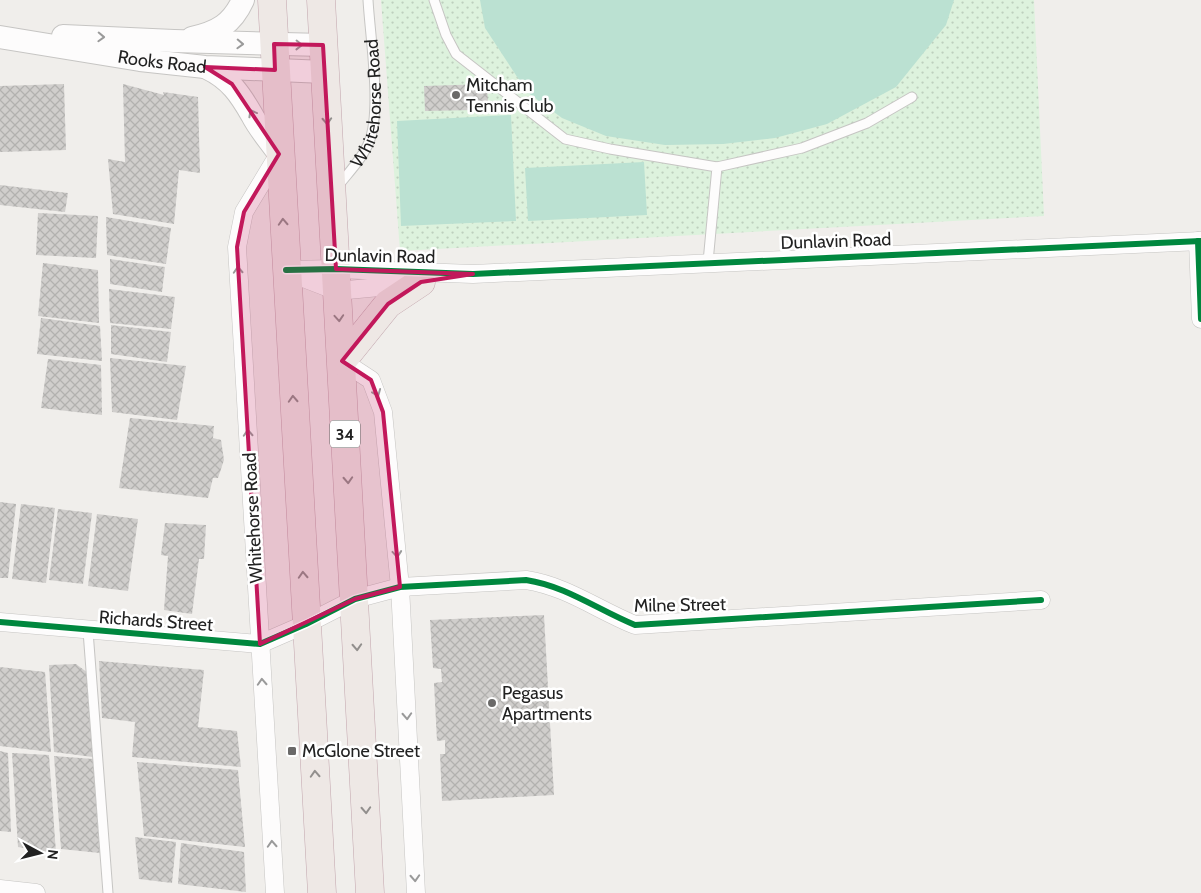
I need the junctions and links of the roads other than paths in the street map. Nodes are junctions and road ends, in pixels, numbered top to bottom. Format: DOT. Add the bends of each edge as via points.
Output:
graph roads {
  1 [pos="243,0"];
  2 [pos="272,0"];
  3 [pos="321,0"];
  4 [pos="368,0"];
  5 [pos="434,0"];
  6 [pos="0,35"];
  7 [pos="174,42"];
  8 [pos="323,45"];
  9 [pos="275,57"];
  10 [pos="205,67"];
  11 [pos="325,72"];
  12 [pos="912,97"];
  13 [pos="279,154"];
  14 [pos="717,167"];
  15 [pos="332,196"];
  16 [pos="1199,241"];
  17 [pos="708,262"];
  18 [pos="286,270"];
  19 [pos="473,274"];
  20 [pos="336,280"];
  21 [pos="421,282"];
  22 [pos="1201,319"];
  23 [pos="342,362"];
  24 [pos="400,588"];
  25 [pos="355,599"];
  26 [pos="1041,600"];
  27 [pos="0,622"];
  28 [pos="306,624"];
  29 [pos="88,631"];
  30 [pos="260,644"];
  31 [pos="0,889"];
  32 [pos="36,893"];
  33 [pos="108,893"];
  34 [pos="275,893"];
  35 [pos="322,893"];
  36 [pos="370,893"];
  37 [pos="416,893"];
  1 -- 7 [label="street" via="236,15 222,26 201,36"];
  2 -- 9 [label="highway"];
  3 -- 8 [label="highway, Whitehorse Road / 34"];
  4 -- 15 [label="lane, Whitehorse Road" via="375,106 373,130 369,144"];
  5 -- 14 [label="lane" via="456,54 565,139"];
  6 -- 7 [label="street, Rooks Road, one-way"];
  6 -- 10 [label="street, Rooks Road" via="140,60"];
  7 -- 9 [label="street, Rooks Road, one-way"];
  9 -- 8 [label="street, Rooks Road, one-way"];
  8 -- 11 [label="highway, Whitehorse Road / 34"];
  9 -- 10 [label="street, Rooks Road"];
  9 -- 11 [label="street, Rooks Road"];
  9 -- 13 [label="highway"];
  13 -- 10 [label="street, one-way" via="232,84"];
  11 -- 15 [label="highway, Whitehorse Road / 34, one-way"];
  12 -- 14 [label="lane" via="867,124 802,148"];
  18 -- 13 [label="highway, one-way"];
  30 -- 13 [label="street, Whitehorse Road, one-way" via="237,247 244,212"];
  14 -- 17 [label="lane"];
  15 -- 20 [label="highway, Whitehorse Road / 34"];
  16 -- 17 [label="street, Dunlavin Road"];
  16 -- 22 [label="street"];
  17 -- 19 [label="street, Dunlavin Road"];
  18 -- 20 [label="street, Dunlavin Road"];
  28 -- 18 [label="highway, one-way"];
  19 -- 20 [label="street, Dunlavin Road"];
  19 -- 21 [label="street, Dunlavin Road"];
  20 -- 21 [label="street, Dunlavin Road"];
  20 -- 23 [label="highway, Whitehorse Road / 34, one-way"];
  21 -- 23 [label="highway" via="388,304"];
  23 -- 24 [label="street, one-way" via="371,380 383,412"];
  23 -- 25 [label="highway, Whitehorse Road / 34, one-way"];
  24 -- 25 [label="street, Milne Street"];
  24 -- 26 [label="street, Milne Street" via="526,580 545,583 578,596 605,613 635,625"];
  24 -- 37 [label="street, one-way"];
  25 -- 28 [label="street, Milne Street"];
  25 -- 36 [label="highway, Whitehorse Road / 34, one-way"];
  27 -- 29 [label="street, Richards Street"];
  28 -- 30 [label="street, Richards Street"];
  35 -- 28 [label="highway, one-way"];
  29 -- 30 [label="street, Richards Street"];
  29 -- 33 [label="lane"];
  34 -- 30 [label="street, Whitehorse Road, one-way"];
  31 -- 32 [label="street"];
}
